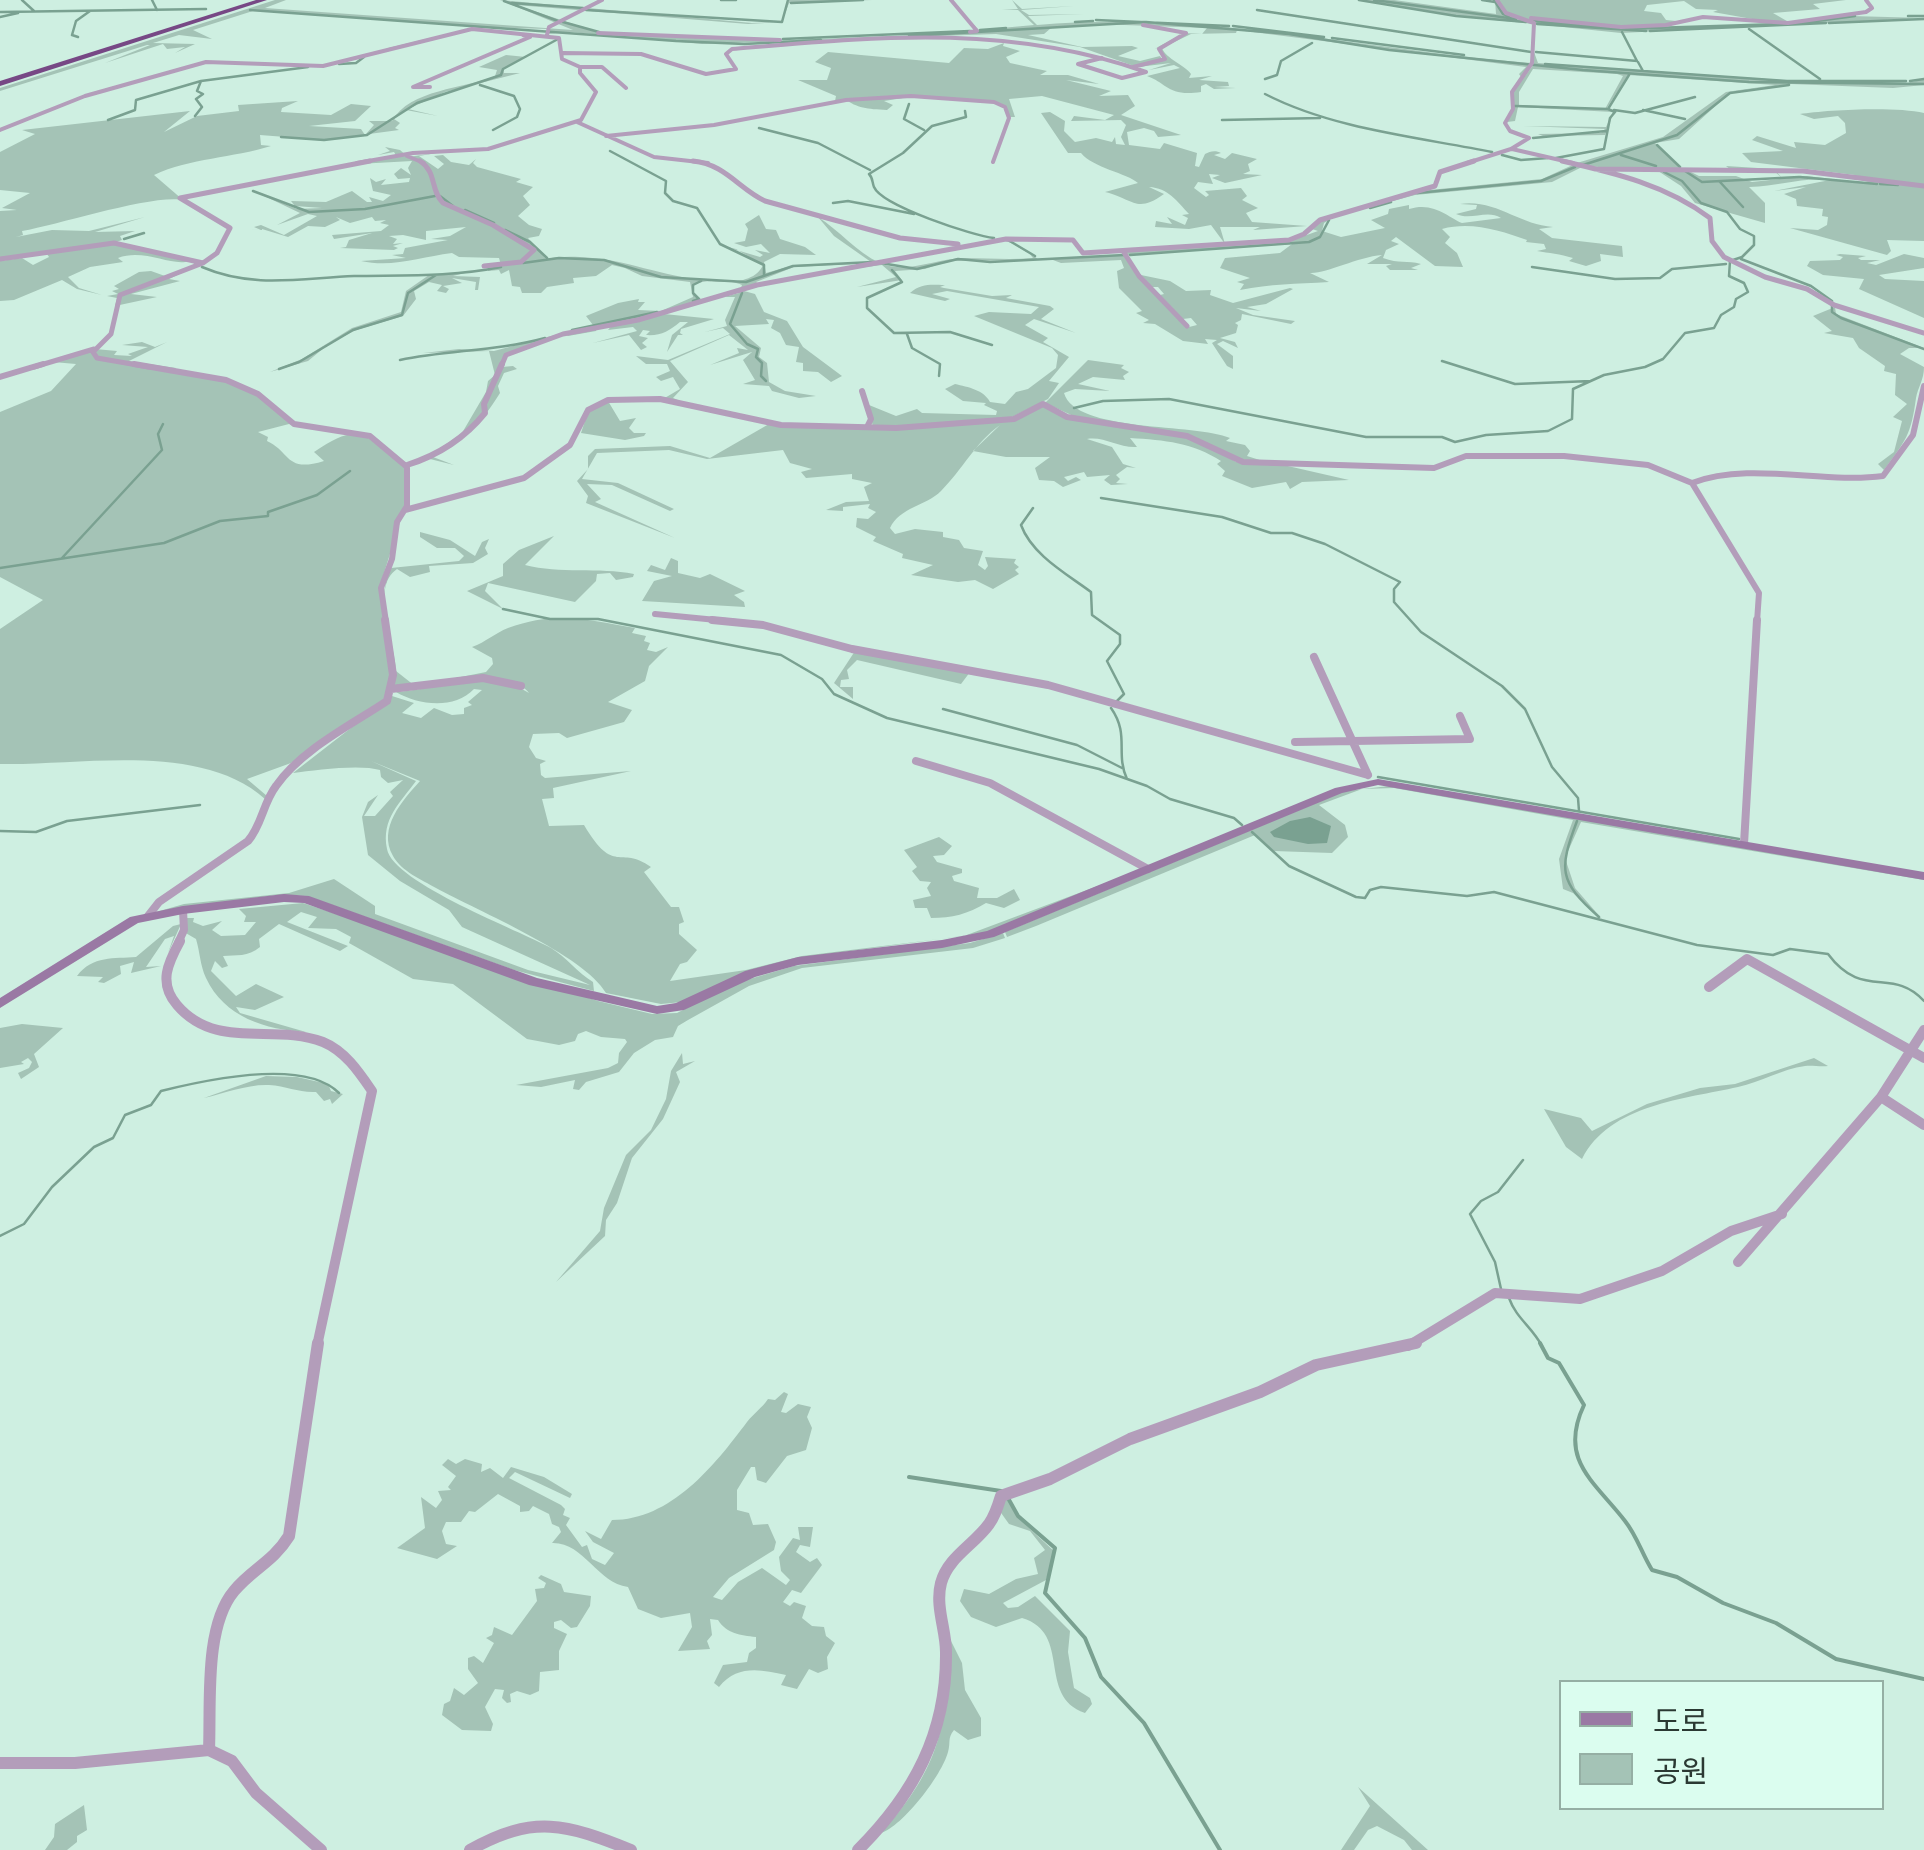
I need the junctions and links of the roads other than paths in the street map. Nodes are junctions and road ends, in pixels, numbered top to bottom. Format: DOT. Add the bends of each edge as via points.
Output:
graph roads {
  1 [pos="249,0"];
  2 [pos="263,0"];
  3 [pos="602,0"];
  4 [pos="952,0"];
  5 [pos="1497,0"];
  6 [pos="1866,0"];
  7 [pos="1514,16"];
  8 [pos="1143,25"];
  9 [pos="511,32"];
  10 [pos="598,33"];
  11 [pos="548,35"];
  12 [pos="563,53"];
  13 [pos="1102,58"];
  14 [pos="580,67"];
  15 [pos="1133,68"];
  16 [pos="0,81"];
  17 [pos="430,87"];
  18 [pos="626,88"];
  19 [pos="577,122"];
  20 [pos="0,130"];
  21 [pos="606,136"];
  22 [pos="1511,149"];
  23 [pos="405,156"];
  24 [pos="993,162"];
  25 [pos="1593,170"];
  26 [pos="1924,186"];
  27 [pos="973,244"];
  28 [pos="1124,251"];
  29 [pos="0,259"];
  30 [pos="203,263"];
  31 [pos="484,266"];
  32 [pos="1187,326"];
  33 [pos="1924,333"];
  34 [pos="94,349"];
  35 [pos="72,358"];
  36 [pos="97,358"];
  37 [pos="0,377"];
  38 [pos="1924,386"];
  39 [pos="862,391"];
  40 [pos="868,427"];
  41 [pos="406,464"];
  42 [pos="1692,483"];
  43 [pos="405,510"];
  44 [pos="655,614"];
  45 [pos="1314,657"];
  46 [pos="521,686"];
  47 [pos="391,689"];
  48 [pos="1460,716"];
  49 [pos="1352,741"];
  50 [pos="1295,742"];
  51 [pos="916,761"];
  52 [pos="1369,779"];
  53 [pos="1744,844"];
  54 [pos="1148,870"];
  55 [pos="1924,876"];
  56 [pos="184,910"];
  57 [pos="148,916"];
  58 [pos="1709,986"];
  59 [pos="0,1004"];
  60 [pos="1924,1030"];
  61 [pos="1911,1049"];
  62 [pos="1924,1058"];
  63 [pos="1880,1097"];
  64 [pos="1924,1125"];
  65 [pos="1782,1214"];
  66 [pos="1738,1262"];
  67 [pos="209,1750"];
  68 [pos="0,1763"];
  69 [pos="322,1850"];
  70 [pos="470,1850"];
  71 [pos="632,1850"];
  72 [pos="858,1850"];
  1 -- 16 [label="highway"];
  2 -- 16 [label="highway"];
  3 -- 11 [label="street" via="549,27"];
  4 -- 10 [label="street" via="977,31 742,41"];
  5 -- 7 [label="street"];
  6 -- 7 [label="street" via="1872,10 1788,23 1694,17 1621,28"];
  7 -- 22 [label="street" via="1534,23 1531,65 1512,92 1506,123 1529,138"];
  8 -- 15 [label="street" via="1186,33 1158,50 1165,59"];
  9 -- 11 [label="street"];
  9 -- 17 [label="street" via="530,36 413,87"];
  9 -- 20 [label="street" via="466,30 323,66 206,62 107,89"];
  11 -- 12 [label="street" via="561,40"];
  12 -- 13 [label="street" via="641,54 727,74 736,68 726,54 732,49 988,36 1061,44"];
  12 -- 14 [label="street" via="562,59"];
  13 -- 15 [label="street"];
  13 -- 15 [label="street" via="1078,64 1122,78 1146,72"];
  14 -- 18 [label="street" via="602,67"];
  14 -- 19 [label="street" via="596,92"];
  19 -- 21 [label="street"];
  19 -- 23 [label="street" via="488,149"];
  21 -- 24 [label="street" via="916,96 1005,107 1010,118"];
  21 -- 27 [label="street" via="660,158 704,162 735,176 764,201 908,239"];
  22 -- 25 [label="street"];
  22 -- 28 [label="street" via="1440,172 1430,188 1320,220 1289,240"];
  23 -- 30 [label="street" via="182,196 230,228"];
  23 -- 31 [label="street" via="428,165 443,203 534,250 520,262"];
  25 -- 26 [label="street" via="1803,171"];
  25 -- 33 [label="street" via="1692,203 1713,223 1715,250 1765,277"];
  27 -- 28 [label="street" via="1073,240 1083,254"];
  27 -- 41 [label="street" via="762,284 519,349 502,358 474,427"];
  28 -- 32 [label="street"];
  29 -- 30 [label="street" via="114,243"];
  30 -- 34 [label="street" via="126,290 114,306 111,334"];
  34 -- 35 [label="street"];
  34 -- 36 [label="street"];
  35 -- 36 [label="street"];
  35 -- 37 [label="street"];
  36 -- 41 [label="street" via="226,380 258,394 294,424 365,433"];
  38 -- 42 [label="street" via="1912,436 1882,476 1835,481 1729,474"];
  39 -- 40 [label="street"];
  40 -- 42 [label="street" via="1004,420 1043,404 1067,416 1187,436 1243,462 1434,468 1466,456 1564,456 1648,465"];
  40 -- 43 [label="street" via="771,424 651,398 608,400 588,410 570,445 524,478"];
  41 -- 43 [label="street"];
  42 -- 53 [label="street" via="1759,593"];
  43 -- 47 [label="street" via="381,588"];
  44 -- 52 [label="street" via="764,624 852,649 1048,685"];
  45 -- 49 [label="street"];
  46 -- 47 [label="street" via="483,678"];
  47 -- 57 [label="street" via="384,704 274,787 248,841"];
  48 -- 49 [label="street" via="1470,738"];
  49 -- 50 [label="street"];
  49 -- 52 [label="street"];
  51 -- 54 [label="street" via="990,783"];
  52 -- 53 [label="main road"];
  52 -- 54 [label="main road"];
  53 -- 55 [label="main road"];
  54 -- 56 [label="main road" via="979,937 798,960 656,1010 534,982 305,899"];
  56 -- 57 [label="main road"];
  56 -- 67 [label="street" via="166,980 178,1008 217,1031 280,1032 322,1042 342,1054 372,1092 322,1313 289,1536 275,1558 236,1588 216,1620"];
  57 -- 59 [label="main road"];
  58 -- 61 [label="street" via="1747,959"];
  60 -- 61 [label="street"];
  61 -- 62 [label="street"];
  61 -- 63 [label="street"];
  63 -- 64 [label="street"];
  63 -- 65 [label="street"];
  65 -- 66 [label="street"];
  65 -- 72 [label="street" via="1731,1231 1662,1271 1580,1299 1495,1293 1418,1343 1316,1365 1002,1496 988,1526 941,1584 946,1680 929,1755 901,1805"];
  67 -- 68 [label="street"];
  67 -- 69 [label="street" via="232,1761 256,1793"];
  70 -- 71 [label="street" via="508,1828 556,1823"];
}
